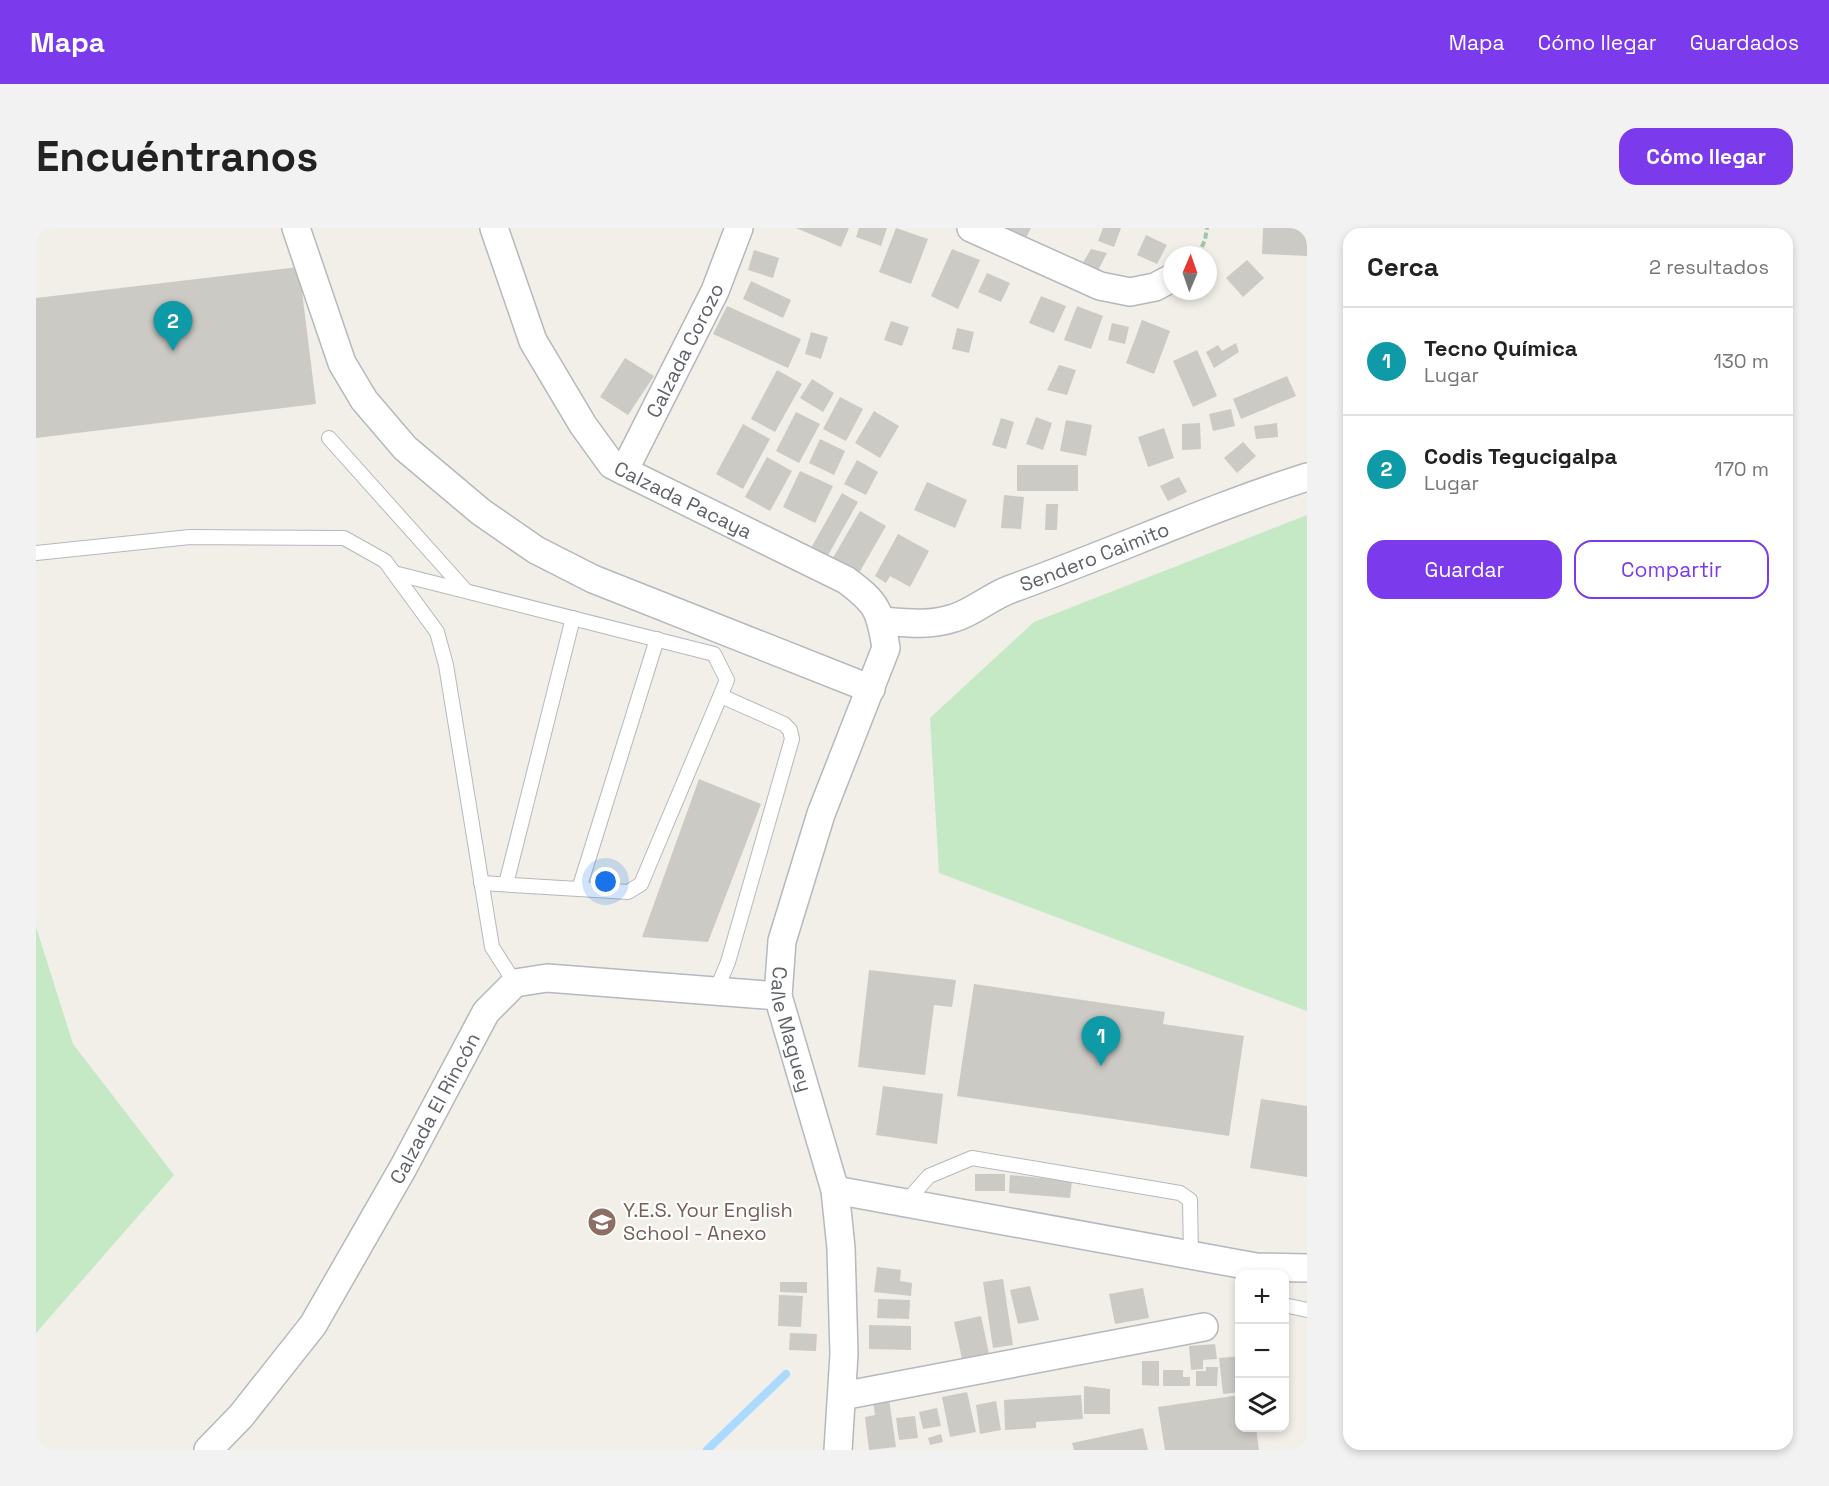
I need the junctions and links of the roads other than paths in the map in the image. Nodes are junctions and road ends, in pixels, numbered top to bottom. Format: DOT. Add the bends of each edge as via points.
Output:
graph roads {
  1 [pos="296,228"];
  2 [pos="494,228"];
  3 [pos="739,228"];
  4 [pos="971,228"];
  5 [pos="1163,283"];
  6 [pos="329,438"];
  7 [pos="624,471"];
  8 [pos="1307,477"];
  9 [pos="36,553"];
  10 [pos="394,573"];
  11 [pos="466,591"];
  12 [pos="573,618"];
  13 [pos="882,621"];
  14 [pos="657,639"];
  15 [pos="871,688"];
  16 [pos="721,696"];
  17 [pos="481,883"];
  18 [pos="506,884"];
  19 [pos="579,889"];
  20 [pos="515,983"];
  21 [pos="716,991"];
  22 [pos="778,996"];
  23 [pos="835,1190"];
  24 [pos="904,1203"];
  25 [pos="1191,1255"];
  26 [pos="1307,1268"];
  27 [pos="1254,1270"];
  28 [pos="1274,1270"];
  29 [pos="1289,1306"];
  30 [pos="1307,1310"];
  31 [pos="1204,1327"];
  32 [pos="842,1396"];
  33 [pos="208,1450"];
  34 [pos="838,1450"];
  1 -- 15 [label="street" via="342,363 364,400 405,448 481,512 536,550 593,579"];
  2 -- 7 [label="street, Calzada Pacaya" via="533,341 583,425 612,465"];
  3 -- 7 [label="street, Calzada Corozo" via="715,291"];
  4 -- 5 [label="street" via="1100,286 1130,292"];
  6 -- 11 [label="lane"];
  7 -- 13 [label="street, Calzada Pacaya" via="846,580 870,597"];
  8 -- 13 [label="street, Sendero Caimito" via="1226,504 1008,590 955,618 920,624"];
  9 -- 10 [label="lane" via="190,537 344,538 385,561"];
  10 -- 11 [label="lane"];
  10 -- 17 [label="lane" via="437,632 446,665"];
  11 -- 12 [label="lane"];
  12 -- 14 [label="lane"];
  12 -- 18 [label="lane"];
  13 -- 15 [label="street, Calle Maguey" via="886,648"];
  14 -- 16 [label="lane" via="714,654 727,680"];
  14 -- 19 [label="lane"];
  15 -- 22 [label="street, Calle Maguey" via="821,814 782,940"];
  16 -- 19 [label="lane" via="641,884 628,892"];
  16 -- 21 [label="lane" via="784,724 792,739 728,962"];
  17 -- 18 [label="lane"];
  17 -- 20 [label="lane" via="492,948"];
  18 -- 19 [label="lane"];
  20 -- 21 [label="street" via="547,978"];
  20 -- 33 [label="street, Calzada El Rincón" via="486,1012 404,1168 313,1325 241,1416"];
  21 -- 22 [label="street"];
  22 -- 23 [label="street, Calle Maguey"];
  23 -- 24 [label="street"];
  23 -- 32 [label="street, Calle Maguey" via="841,1248"];
  24 -- 25 [label="street"];
  24 -- 25 [label="lane" via="929,1176 972,1158 1180,1193 1190,1200"];
  25 -- 27 [label="street"];
  26 -- 28 [label="street"];
  29 -- 30 [label="lane"];
  31 -- 32 [label="street"];
  32 -- 34 [label="street, Calle Maguey"];
}
